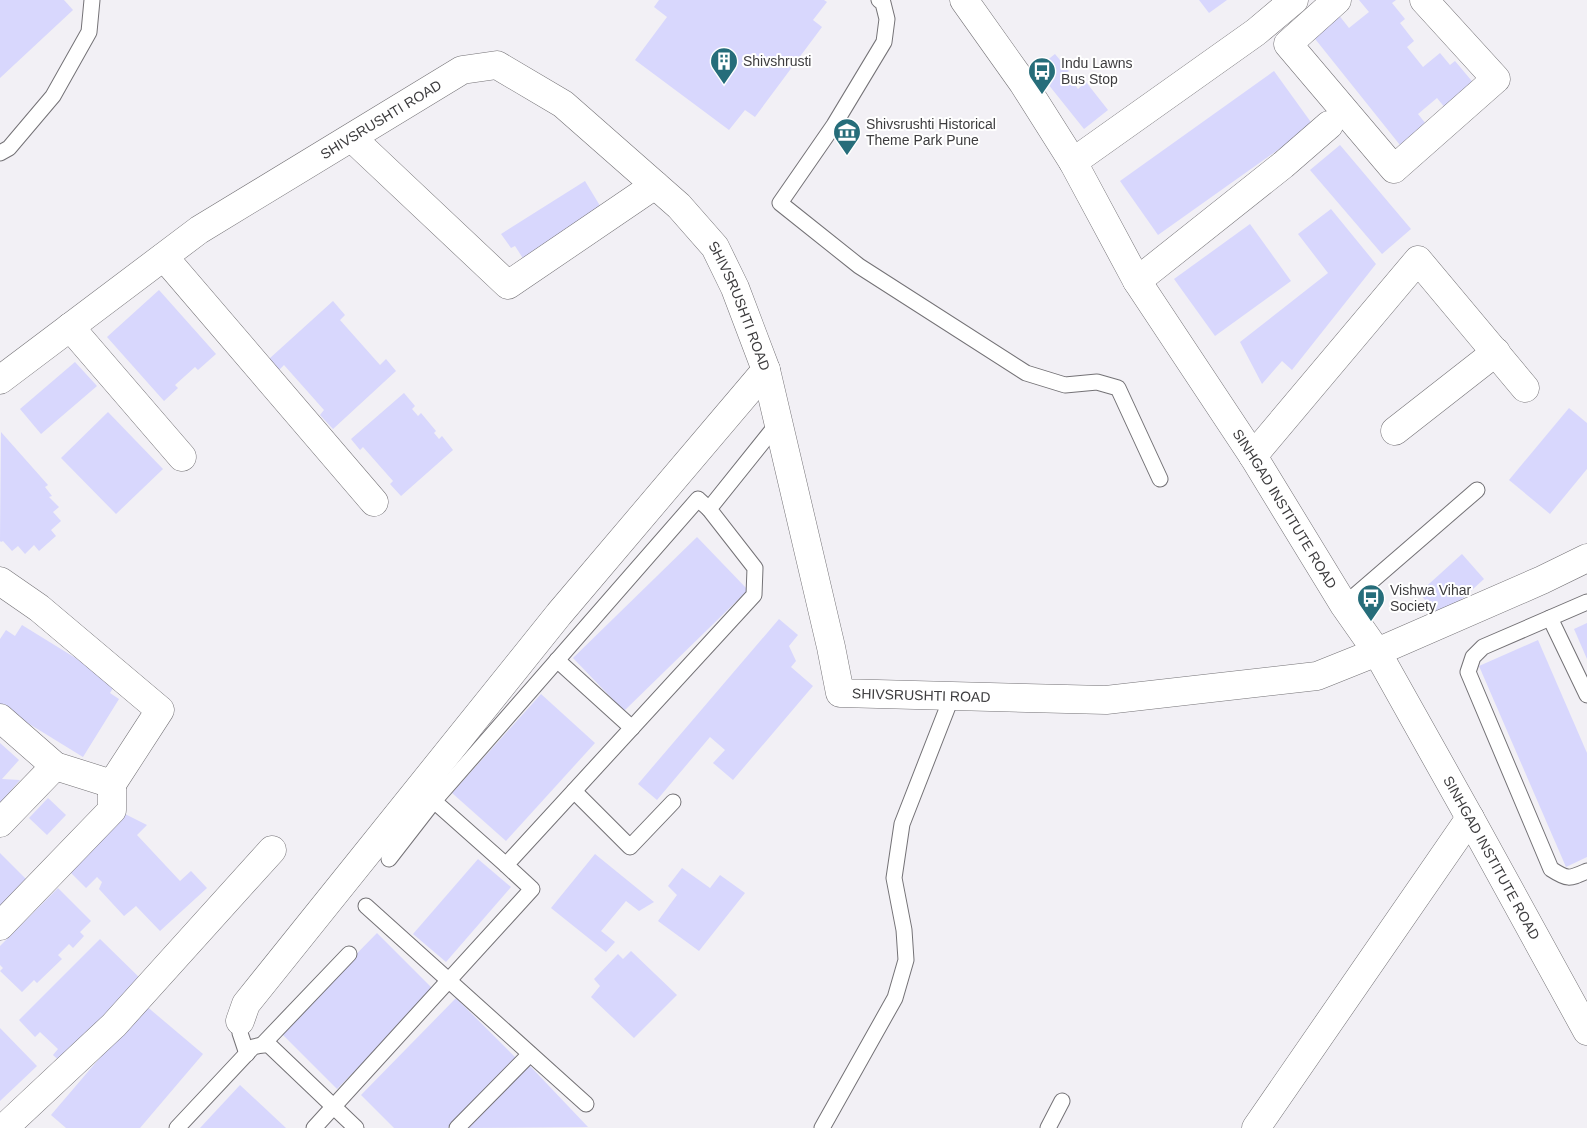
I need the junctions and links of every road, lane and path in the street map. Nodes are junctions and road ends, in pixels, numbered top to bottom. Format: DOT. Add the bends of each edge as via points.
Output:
graph roads {
  1 [pos="92,0"];
  2 [pos="879,0"];
  3 [pos="964,0"];
  4 [pos="1294,0"];
  5 [pos="1337,0"];
  6 [pos="1424,0"];
  7 [pos="1328,125"];
  8 [pos="352,138"];
  9 [pos="0,154"];
  10 [pos="1073,162"];
  11 [pos="655,185"];
  12 [pos="164,257"];
  13 [pos="1137,281"];
  14 [pos="70,328"];
  15 [pos="1496,352"];
  16 [pos="766,370"];
  17 [pos="0,380"];
  18 [pos="1526,388"];
  19 [pos="778,423"];
  20 [pos="1395,431"];
  21 [pos="1253,456"];
  22 [pos="182,457"];
  23 [pos="1160,479"];
  24 [pos="1477,490"];
  25 [pos="374,502"];
  26 [pos="708,509"];
  27 [pos="1587,558"];
  28 [pos="0,581"];
  29 [pos="1587,602"];
  30 [pos="1344,605"];
  31 [pos="1550,618"];
  32 [pos="1377,652"];
  33 [pos="557,660"];
  34 [pos="1587,695"];
  35 [pos="952,696"];
  36 [pos="0,718"];
  37 [pos="632,728"];
  38 [pos="55,766"];
  39 [pos="112,784"];
  40 [pos="574,791"];
  41 [pos="434,801"];
  42 [pos="673,802"];
  43 [pos="1470,818"];
  44 [pos="0,823"];
  45 [pos="272,850"];
  46 [pos="389,859"];
  47 [pos="506,865"];
  48 [pos="1587,871"];
  49 [pos="366,906"];
  50 [pos="0,926"];
  51 [pos="349,954"];
  52 [pos="448,980"];
  53 [pos="240,1021"];
  54 [pos="1587,1031"];
  55 [pos="262,1045"];
  56 [pos="247,1054"];
  57 [pos="530,1054"];
  58 [pos="1062,1101"];
  59 [pos="586,1104"];
  60 [pos="333,1106"];
  61 [pos="18,1124"];
  62 [pos="177,1128"];
  63 [pos="314,1128"];
  64 [pos="356,1128"];
  65 [pos="457,1128"];
  66 [pos="822,1128"];
  67 [pos="1048,1128"];
  68 [pos="1256,1128"];
  1 -- 9 [label="lane" via="89,32 53,96"];
  2 -- 23 [label="lane" via="887,18 884,42 834,125 780,203 859,266 1026,373 1065,385 1097,382 1118,388"];
  3 -- 10 [label="street, SINHGAD INSTITUTE ROAD" via="1023,83"];
  4 -- 10 [label="street" via="1256,32"];
  5 -- 6 [label="street" via="1288,44 1394,169 1496,79"];
  7 -- 13 [label="street" via="1283,165"];
  8 -- 11 [label="street, SHIVSRUSHTI ROAD" via="462,70 497,66 563,104"];
  8 -- 11 [label="street" via="508,286"];
  8 -- 12 [label="street, SHIVSRUSHTI ROAD" via="199,230"];
  10 -- 13 [label="street, SINHGAD INSTITUTE ROAD"];
  11 -- 16 [label="street, SHIVSRUSHTI ROAD" via="715,247 735,288"];
  12 -- 14 [label="street, SHIVSRUSHTI ROAD"];
  12 -- 25 [label="street"];
  13 -- 21 [label="street, SINHGAD INSTITUTE ROAD"];
  14 -- 17 [label="street, SHIVSRUSHTI ROAD"];
  14 -- 22 [label="street"];
  15 -- 18 [label="street"];
  15 -- 20 [label="street"];
  15 -- 21 [label="street" via="1418,260"];
  16 -- 19 [label="street, SHIVSRUSHTI ROAD"];
  16 -- 53 [label="street" via="559,614 246,1004"];
  19 -- 26 [label="lane"];
  19 -- 35 [label="street, SHIVSRUSHTI ROAD" via="840,692"];
  21 -- 30 [label="street, SINHGAD INSTITUTE ROAD"];
  24 -- 30 [label="lane"];
  26 -- 33 [label="lane" via="698,498"];
  26 -- 37 [label="lane" via="755,568 754,595"];
  27 -- 32 [label="street, SHIVSRUSHTI ROAD"];
  28 -- 39 [label="street" via="39,608 160,710"];
  29 -- 31 [label="lane"];
  30 -- 32 [label="street, SINHGAD INSTITUTE ROAD"];
  31 -- 34 [label="lane"];
  31 -- 48 [label="lane" via="1483,647 1473,657 1468,672 1551,869 1571,878"];
  32 -- 35 [label="street, SHIVSRUSHTI ROAD" via="1317,676 1106,700"];
  32 -- 43 [label="street, SINHGAD INSTITUTE ROAD"];
  33 -- 37 [label="lane"];
  33 -- 41 [label="lane"];
  35 -- 66 [label="lane" via="902,824 894,878 906,960 895,998"];
  36 -- 38 [label="street"];
  37 -- 40 [label="lane"];
  38 -- 39 [label="street"];
  38 -- 44 [label="street"];
  39 -- 50 [label="street" via="112,810"];
  40 -- 42 [label="lane" via="630,847"];
  40 -- 47 [label="lane"];
  41 -- 46 [label="lane"];
  41 -- 47 [label="lane"];
  43 -- 54 [label="street, SINHGAD INSTITUTE ROAD"];
  43 -- 68 [label="street"];
  45 -- 61 [label="street" via="114,1025"];
  47 -- 52 [label="lane" via="532,889"];
  49 -- 52 [label="lane"];
  51 -- 55 [label="lane"];
  52 -- 57 [label="lane"];
  52 -- 60 [label="lane"];
  53 -- 56 [label="lane"];
  55 -- 56 [label="lane" via="253,1047"];
  55 -- 60 [label="lane" via="270,1045"];
  56 -- 62 [label="lane"];
  57 -- 59 [label="lane"];
  57 -- 65 [label="lane"];
  58 -- 67 [label="lane"];
  60 -- 63 [label="lane"];
  60 -- 64 [label="lane"];
}
